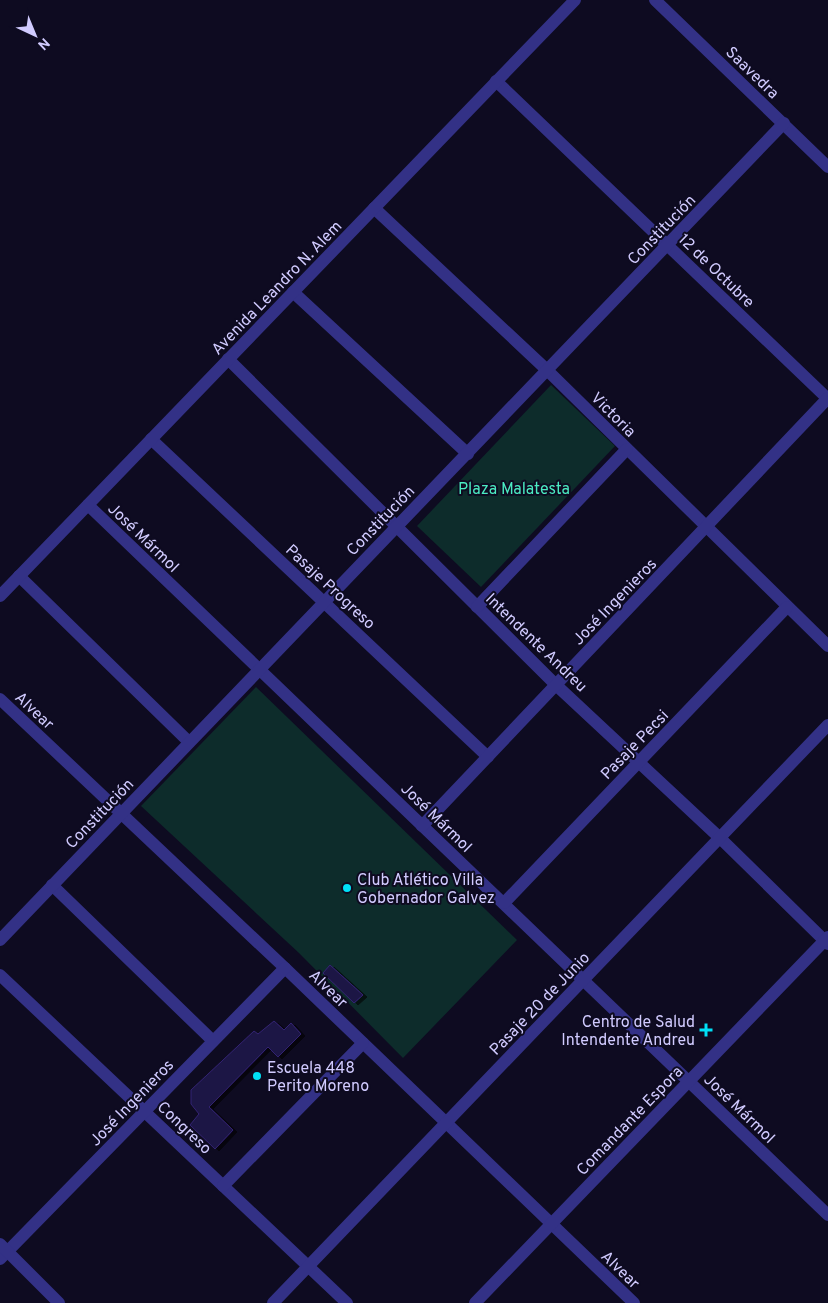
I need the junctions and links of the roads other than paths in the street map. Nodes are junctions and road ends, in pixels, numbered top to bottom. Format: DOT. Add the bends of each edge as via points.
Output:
graph roads {
  1 [pos="575,0"];
  2 [pos="656,0"];
  3 [pos="496,81"];
  4 [pos="784,123"];
  5 [pos="828,167"];
  6 [pos="374,208"];
  7 [pos="668,245"];
  8 [pos="294,292"];
  9 [pos="228,359"];
  10 [pos="548,371"];
  11 [pos="828,399"];
  12 [pos="151,439"];
  13 [pos="627,449"];
  14 [pos="468,454"];
  15 [pos="88,505"];
  16 [pos="395,527"];
  17 [pos="706,528"];
  18 [pos="19,576"];
  19 [pos="0,596"];
  20 [pos="323,602"];
  21 [pos="477,607"];
  22 [pos="787,607"];
  23 [pos="828,646"];
  24 [pos="259,669"];
  25 [pos="556,685"];
  26 [pos="0,699"];
  27 [pos="828,725"];
  28 [pos="189,742"];
  29 [pos="488,757"];
  30 [pos="639,762"];
  31 [pos="121,813"];
  32 [pos="422,826"];
  33 [pos="720,838"];
  34 [pos="52,886"];
  35 [pos="504,903"];
  36 [pos="0,940"];
  37 [pos="827,940"];
  38 [pos="285,968"];
  39 [pos="0,975"];
  40 [pos="583,980"];
  41 [pos="213,1041"];
  42 [pos="363,1043"];
  43 [pos="689,1082"];
  44 [pos="145,1111"];
  45 [pos="447,1123"];
  46 [pos="223,1186"];
  47 [pos="828,1215"];
  48 [pos="551,1224"];
  49 [pos="3,1252"];
  50 [pos="308,1267"];
  51 [pos="59,1303"];
  52 [pos="273,1303"];
  53 [pos="347,1303"];
  54 [pos="475,1303"];
  55 [pos="634,1303"];
  1 -- 3 [label="street, Avenida Leandro N. Alem"];
  2 -- 4 [label="street, Saavedra"];
  3 -- 6 [label="street, Avenida Leandro N. Alem"];
  3 -- 7 [label="street, 12 de Octubre"];
  4 -- 5 [label="street, Saavedra"];
  4 -- 7 [label="street, Constitución"];
  6 -- 8 [label="street, Avenida Leandro N. Alem"];
  6 -- 10 [label="street, Victoria"];
  7 -- 10 [label="street, Constitución"];
  7 -- 11 [label="street, 12 de Octubre"];
  8 -- 9 [label="street, Avenida Leandro N. Alem"];
  8 -- 14 [label="street"];
  9 -- 12 [label="street, Avenida Leandro N. Alem"];
  9 -- 16 [label="street, Intendente Andreu"];
  10 -- 13 [label="street, Victoria"];
  10 -- 14 [label="street, Constitución"];
  11 -- 17 [label="street, José Ingenieros"];
  12 -- 15 [label="street, Avenida Leandro N. Alem"];
  12 -- 20 [label="street, Pasaje Progreso"];
  13 -- 17 [label="street, Victoria"];
  13 -- 21 [label="street"];
  14 -- 16 [label="street, Constitución"];
  15 -- 18 [label="street, Avenida Leandro N. Alem"];
  15 -- 24 [label="street, José Mármol"];
  16 -- 20 [label="street, Constitución"];
  16 -- 21 [label="street, Intendente Andreu"];
  17 -- 22 [label="street, Victoria"];
  17 -- 25 [label="street, José Ingenieros"];
  18 -- 19 [label="street, Avenida Leandro N. Alem"];
  18 -- 28 [label="street"];
  20 -- 24 [label="street, Constitución"];
  20 -- 29 [label="street, Pasaje Progreso"];
  21 -- 25 [label="street, Intendente Andreu"];
  22 -- 23 [label="street, Victoria"];
  22 -- 30 [label="street, Pasaje Pecsi"];
  24 -- 28 [label="street, Constitución"];
  24 -- 32 [label="street, José Mármol"];
  25 -- 29 [label="street, José Ingenieros"];
  25 -- 30 [label="street, Intendente Andreu"];
  26 -- 31 [label="street, Alvear"];
  27 -- 33 [label="street, Pasaje 20 de Junio"];
  28 -- 31 [label="street, Constitución"];
  29 -- 32 [label="street, José Ingenieros"];
  30 -- 33 [label="street, Intendente Andreu"];
  30 -- 35 [label="street, Pasaje Pecsi"];
  31 -- 34 [label="street, Constitución"];
  31 -- 38 [label="street, Alvear"];
  32 -- 35 [label="street, José Mármol"];
  33 -- 37 [label="street, Intendente Andreu"];
  33 -- 40 [label="street, Pasaje 20 de Junio"];
  34 -- 36 [label="street, Constitución"];
  34 -- 41 [label="street"];
  35 -- 40 [label="street, José Mármol"];
  37 -- 43 [label="street, Comandante Espora"];
  38 -- 41 [label="street, José Ingenieros"];
  38 -- 42 [label="street, Alvear"];
  39 -- 44 [label="street, Congreso"];
  40 -- 43 [label="street, José Mármol"];
  40 -- 45 [label="street, Pasaje 20 de Junio"];
  41 -- 44 [label="street, José Ingenieros"];
  42 -- 45 [label="street, Alvear"];
  42 -- 46 [label="street"];
  43 -- 47 [label="street, José Mármol"];
  43 -- 48 [label="street, Comandante Espora"];
  44 -- 46 [label="street, Congreso"];
  44 -- 49 [label="street, José Ingenieros"];
  45 -- 48 [label="street, Alvear"];
  45 -- 50 [label="street, Pasaje 20 de Junio"];
  46 -- 50 [label="street, Congreso"];
  48 -- 54 [label="street, Comandante Espora"];
  48 -- 55 [label="street, Alvear"];
  49 -- 51 [label="street"];
  50 -- 52 [label="street, Pasaje 20 de Junio"];
  50 -- 53 [label="street, Congreso"];
}
